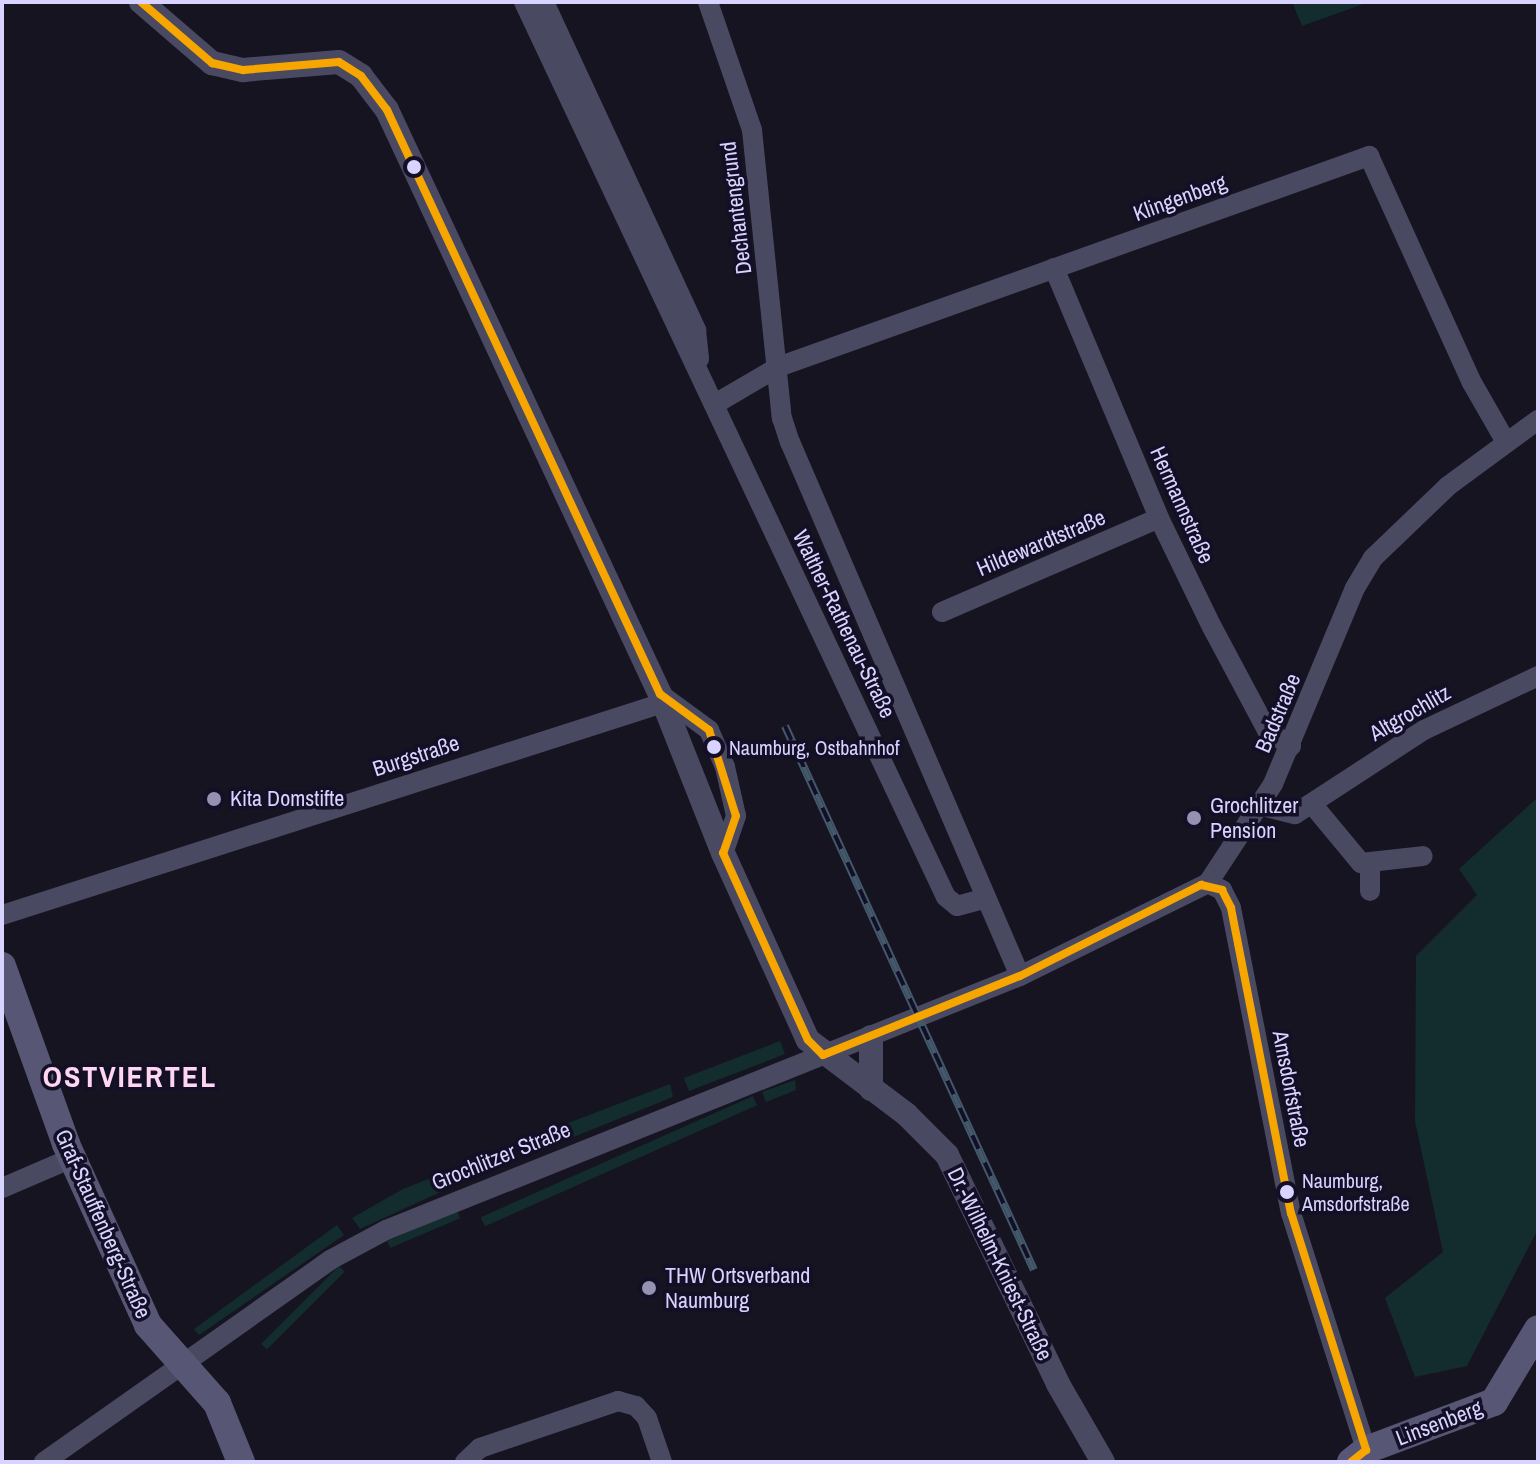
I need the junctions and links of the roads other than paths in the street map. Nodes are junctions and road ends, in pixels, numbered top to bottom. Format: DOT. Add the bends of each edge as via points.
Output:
graph roads {
  1 [pos="141,2"];
  2 [pos="524,2"];
  3 [pos="544,2"];
  4 [pos="708,2"];
  5 [pos="1054,268"];
  6 [pos="778,367"];
  7 [pos="701,375"];
  8 [pos="715,404"];
  9 [pos="1538,420"];
  10 [pos="1506,442"];
  11 [pos="1159,518"];
  12 [pos="942,612"];
  13 [pos="1538,676"];
  14 [pos="661,698"];
  15 [pos="1291,746"];
  16 [pos="1312,804"];
  17 [pos="1262,806"];
  18 [pos="1423,856"];
  19 [pos="1370,866"];
  20 [pos="1208,883"];
  21 [pos="1370,891"];
  22 [pos="986,898"];
  23 [pos="2,915"];
  24 [pos="2,966"];
  25 [pos="1020,976"];
  26 [pos="871,1037"];
  27 [pos="823,1055"];
  28 [pos="871,1089"];
  29 [pos="72,1158"];
  30 [pos="2,1188"];
  31 [pos="1538,1329"];
  32 [pos="171,1353"];
  33 [pos="1358,1456"];
  34 [pos="44,1462"];
  35 [pos="241,1462"];
  36 [pos="465,1462"];
  37 [pos="662,1462"];
  38 [pos="1103,1462"];
  1 -- 14 [label="street, Dr.-Wilhelm-Kniest-Straße" via="212,63 230,70 339,62 361,76 387,110"];
  2 -- 7 [label="street, Walther-Rathenau-Straße"];
  3 -- 7 [label="street, Walther-Rathenau-Straße" via="696,330"];
  4 -- 6 [label="street, Dechantengrund" via="752,130"];
  5 -- 6 [label="street, Klingenberg"];
  5 -- 10 [label="street, Klingenberg" via="1369,156 1471,381"];
  5 -- 11 [label="street, Hermannstraße"];
  6 -- 8 [label="street, Klingenberg"];
  6 -- 22 [label="street, Dechantengrund" via="790,442"];
  7 -- 8 [label="street, Walther-Rathenau-Straße"];
  8 -- 22 [label="street, Walther-Rathenau-Straße" via="946,897 957,906"];
  9 -- 10 [label="street, Badstraße"];
  10 -- 15 [label="street, Badstraße" via="1448,486 1373,558 1355,588"];
  11 -- 12 [label="street, Hildewardtstraße"];
  11 -- 15 [label="street, Hermannstraße" via="1259,717 1274,736"];
  13 -- 16 [label="street, Altgrochlitz" via="1424,730"];
  14 -- 23 [label="street, Burgstraße"];
  14 -- 27 [label="street, Dr.-Wilhelm-Kniest-Straße" via="723,853 808,1040"];
  15 -- 17 [label="street, Badstraße"];
  16 -- 17 [label="street, Altgrochlitz" via="1295,814"];
  16 -- 19 [label="street" via="1348,853"];
  17 -- 20 [label="street, Badstraße"];
  18 -- 19 [label="street"];
  19 -- 21 [label="street"];
  20 -- 25 [label="street, Badstraße"];
  20 -- 33 [label="street, Amsdorfstraße" via="1222,890 1231,908 1291,1213"];
  22 -- 25 [label="street, Dechantengrund"];
  24 -- 29 [label="main road, Graf-Stauffenberg-Straße"];
  25 -- 26 [label="street, Grochlitzer Straße"];
  26 -- 27 [label="street, Grochlitzer Straße"];
  26 -- 28 [label="street"];
  27 -- 28 [label="street, Dr.-Wilhelm-Kniest-Straße"];
  27 -- 32 [label="street, Grochlitzer Straße" via="386,1230"];
  28 -- 38 [label="street, Dr.-Wilhelm-Kniest-Straße" via="924,1129 947,1155 1046,1360"];
  29 -- 30 [label="street"];
  29 -- 32 [label="main road, Graf-Stauffenberg-Straße"];
  31 -- 33 [label="main road, Linsenberg" via="1494,1402"];
  32 -- 34 [label="street, Grochlitzer Straße"];
  32 -- 35 [label="main road, Graf-Stauffenberg-Straße" via="217,1403"];
  36 -- 37 [label="street" via="480,1448 618,1401 636,1406 647,1418"];
}
